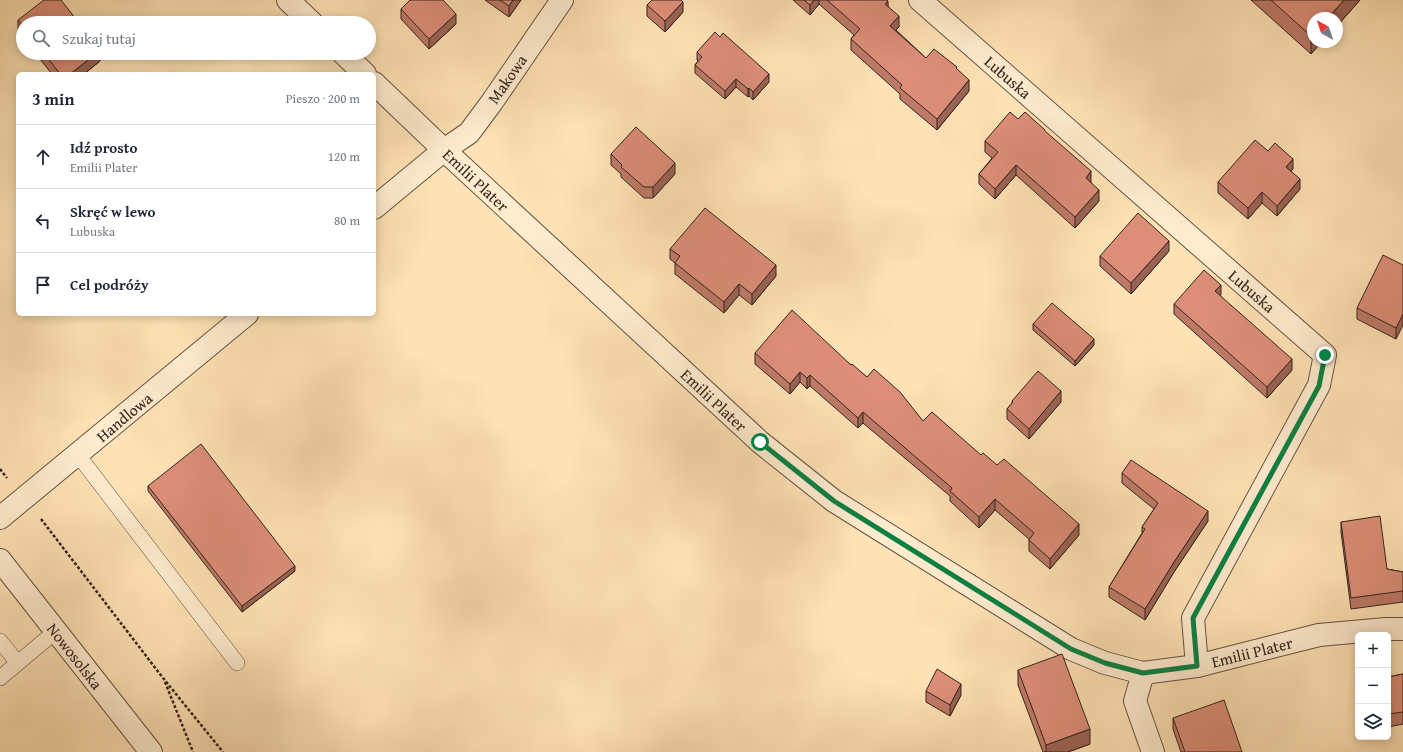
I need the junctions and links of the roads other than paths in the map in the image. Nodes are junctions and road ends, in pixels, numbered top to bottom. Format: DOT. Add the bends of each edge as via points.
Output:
graph roads {
  1 [pos="288,0"];
  2 [pos="562,0"];
  3 [pos="920,0"];
  4 [pos="305,16"];
  5 [pos="350,60"];
  6 [pos="363,72"];
  7 [pos="376,85"];
  8 [pos="444,150"];
  9 [pos="376,206"];
  10 [pos="245,316"];
  11 [pos="78,455"];
  12 [pos="0,518"];
  13 [pos="0,560"];
  14 [pos="1403,629"];
  15 [pos="56,632"];
  16 [pos="0,641"];
  17 [pos="17,662"];
  18 [pos="237,663"];
  19 [pos="1197,666"];
  20 [pos="1143,673"];
  21 [pos="0,678"];
  22 [pos="151,752"];
  23 [pos="1153,752"];
  1 -- 4 [label="street"];
  2 -- 8 [label="street, Makowa" via="469,133"];
  3 -- 19 [label="street, Lubuska" via="1325,355 1319,386 1193,618"];
  5 -- 6 [label="street"];
  7 -- 8 [label="street, Emilii Plater"];
  8 -- 9 [label="street"];
  8 -- 20 [label="street, Emilii Plater" via="760,442 834,501 1071,649 1105,663"];
  10 -- 11 [label="street, Handlowa"];
  11 -- 12 [label="street, Handlowa"];
  11 -- 18 [label="lane"];
  13 -- 15 [label="street, Nowosolska"];
  14 -- 19 [label="street, Emilii Plater" via="1319,635"];
  15 -- 17 [label="lane"];
  15 -- 22 [label="street, Nowosolska"];
  16 -- 17 [label="lane"];
  17 -- 21 [label="lane"];
  19 -- 20 [label="street, Emilii Plater"];
  20 -- 23 [label="street" via="1136,701"];
}
